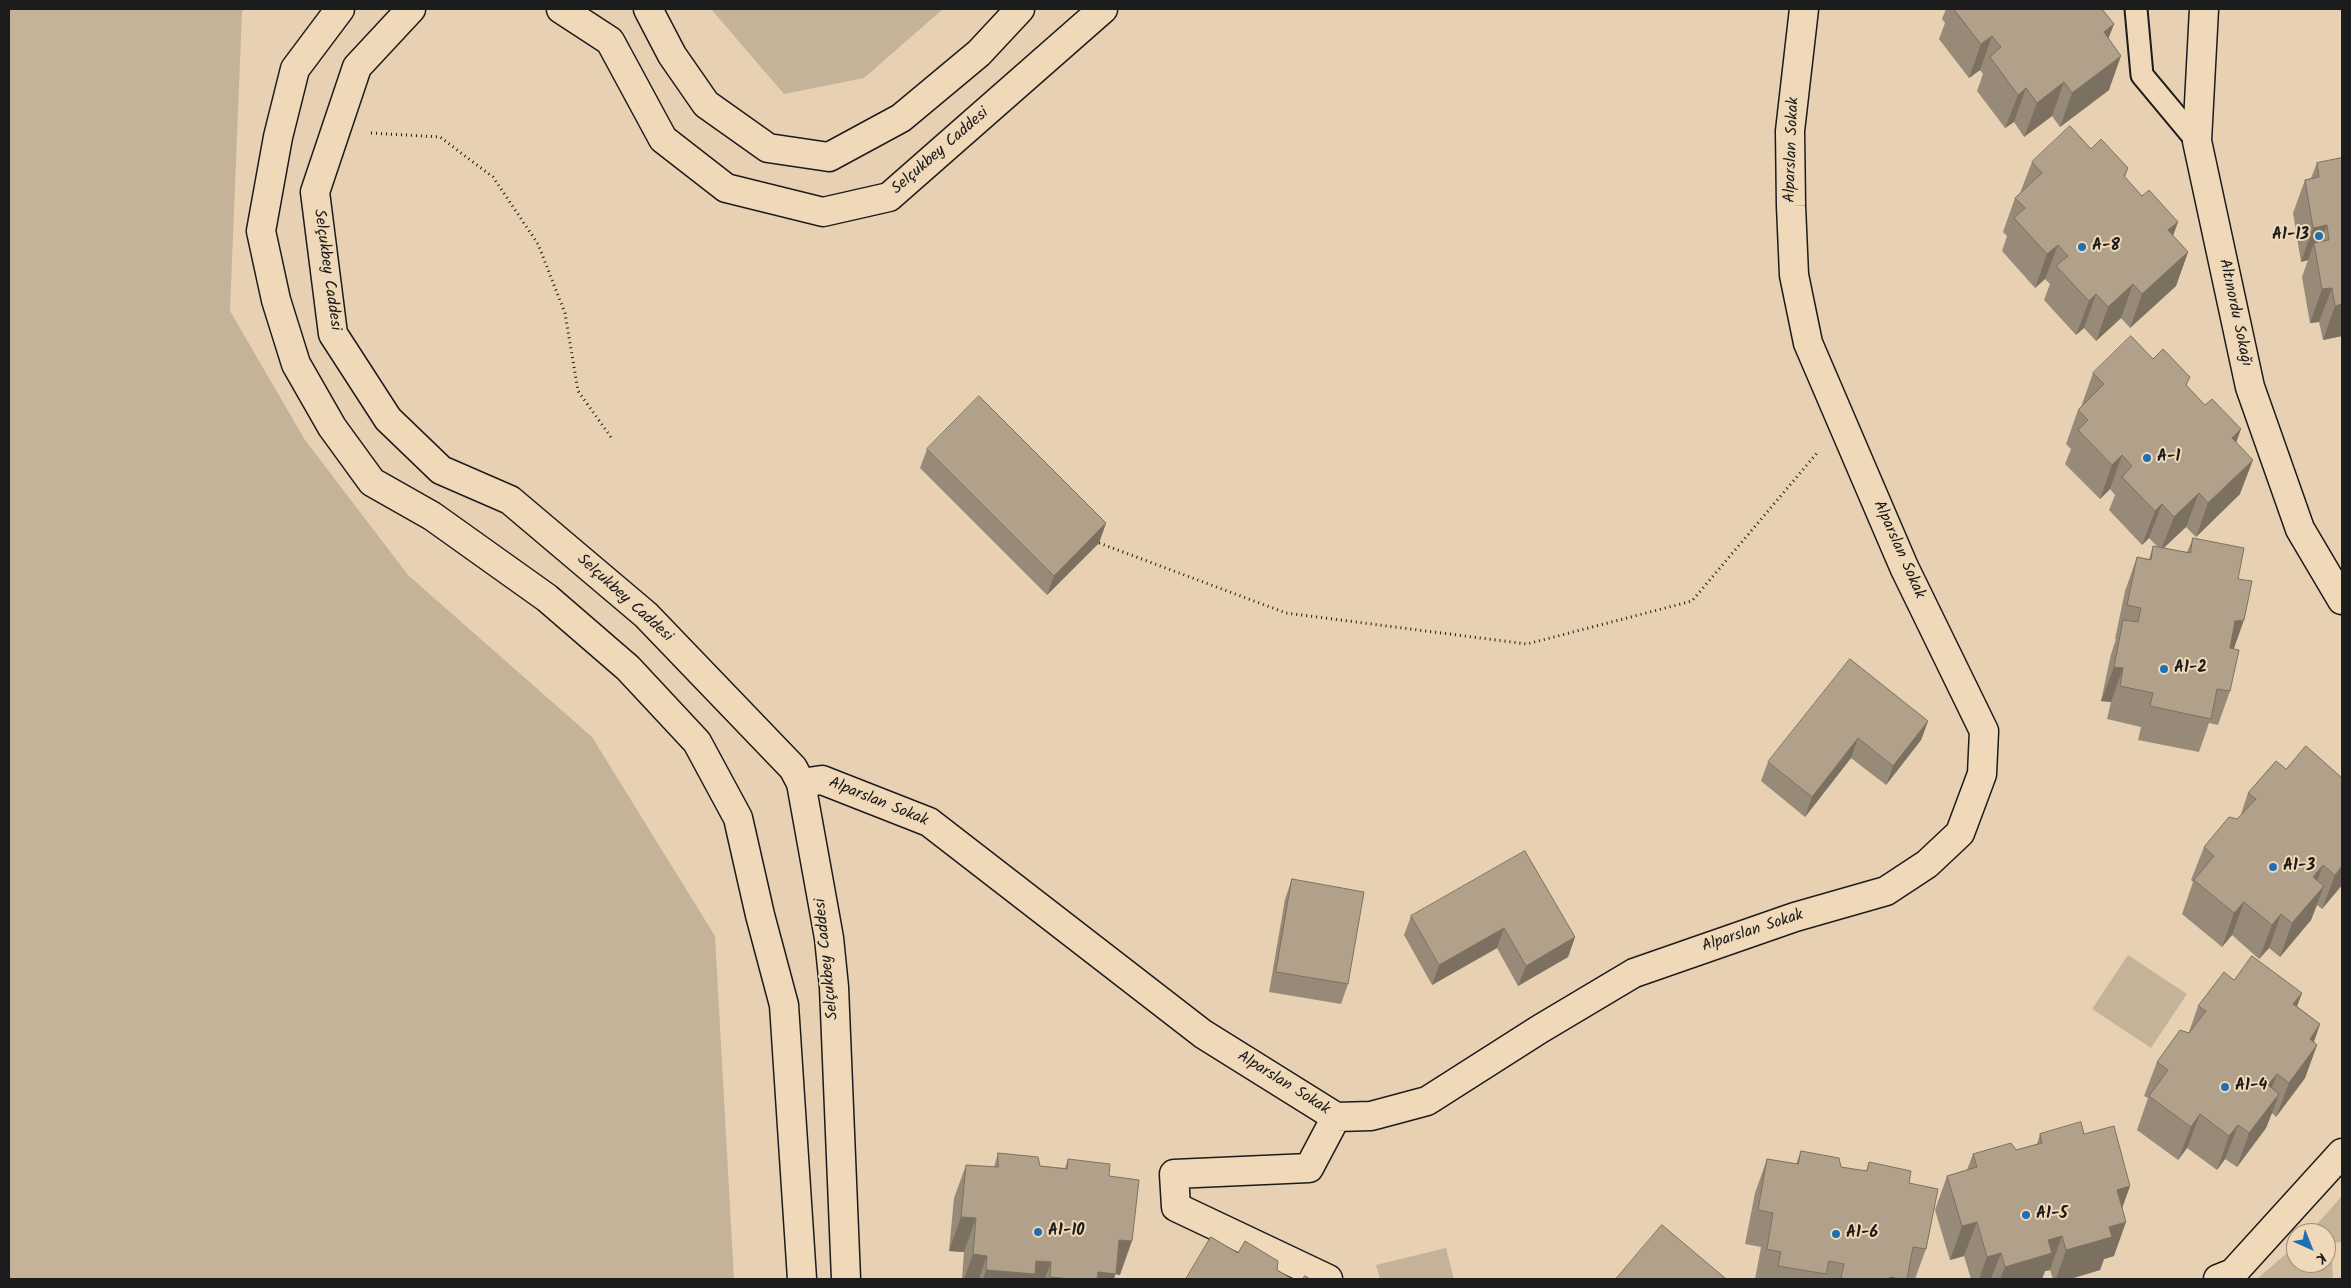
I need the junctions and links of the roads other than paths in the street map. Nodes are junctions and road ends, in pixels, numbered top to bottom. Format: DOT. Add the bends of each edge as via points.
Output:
graph roads {
  1 [pos="340,9"];
  2 [pos="411,9"];
  3 [pos="561,9"];
  4 [pos="648,9"];
  5 [pos="1020,9"];
  6 [pos="1103,9"];
  7 [pos="1804,9"];
  8 [pos="2136,9"];
  9 [pos="2204,9"];
  10 [pos="2197,140"];
  11 [pos="2342,600"];
  12 [pos="801,783"];
  13 [pos="1336,1117"];
  14 [pos="2342,1153"];
  15 [pos="802,1279"];
  16 [pos="846,1279"];
  17 [pos="1328,1279"];
  18 [pos="2218,1279"];
  1 -- 15 [label="street" via="294,70 261,231 276,300 296,364 332,427 372,482 432,516 547,598 628,668 697,742 738,818 784,1005"];
  2 -- 12 [label="street, Selçukbey Caddesi" via="357,67 315,192 332,334 388,419 442,470 510,500 646,615 793,768"];
  3 -- 6 [label="street, Selçukbey Caddesi" via="610,41 663,139 726,188 823,212 889,197"];
  4 -- 5 [label="street" via="672,55 706,104 768,148 829,157 901,118 979,54"];
  7 -- 13 [label="street, Alparslan Sokak" via="1790,131 1794,275 1808,343 1904,567 1984,732 1982,774 1960,833 1927,864 1886,891 1795,917 1634,973 1427,1101 1371,1116"];
  8 -- 10 [label="lane" via="2142,75"];
  9 -- 10 [label="street, Altınordu Sokağı"];
  10 -- 11 [label="street, Altınordu Sokağı" via="2250,387 2300,529"];
  12 -- 13 [label="street, Alparslan Sokak" via="822,780 929,822 1203,1034"];
  12 -- 16 [label="street, Selçukbey Caddesi" via="830,938"];
  13 -- 17 [label="street" via="1309,1168 1174,1174 1176,1206"];
  14 -- 18 [label="street" via="2233,1274"];
}
